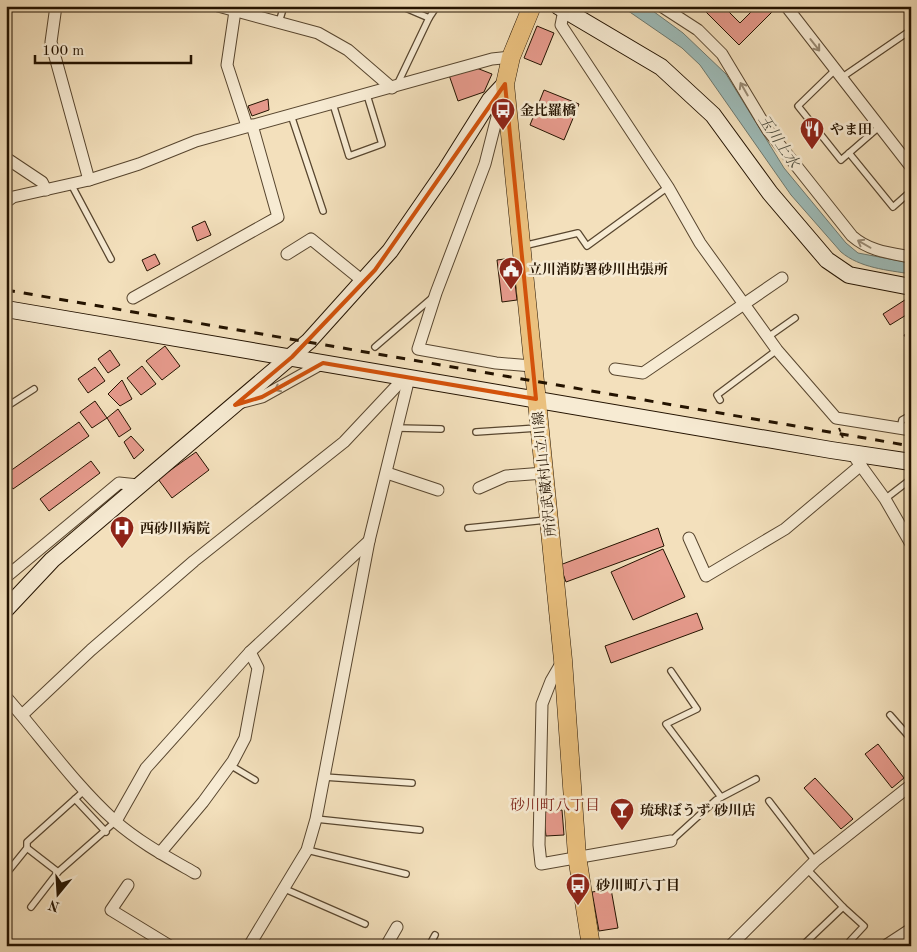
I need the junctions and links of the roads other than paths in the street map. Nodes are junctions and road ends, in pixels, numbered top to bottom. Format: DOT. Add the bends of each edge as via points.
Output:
graph roads {
  1 [pos="56,6"];
  2 [pos="218,6"];
  3 [pos="284,6"];
  4 [pos="401,6"];
  5 [pos="437,6"];
  6 [pos="532,6"];
  7 [pos="661,6"];
  8 [pos="786,6"];
  9 [pos="561,8"];
  10 [pos="235,11"];
  11 [pos="429,18"];
  12 [pos="279,22"];
  13 [pos="911,30"];
  14 [pos="511,57"];
  15 [pos="838,74"];
  16 [pos="505,84"];
  17 [pos="395,87"];
  18 [pos="367,94"];
  19 [pos="333,104"];
  20 [pos="507,107"];
  21 [pos="290,115"];
  22 [pos="250,126"];
  23 [pos="879,127"];
  24 [pos="849,153"];
  25 [pos="6,158"];
  26 [pos="911,167"];
  27 [pos="89,180"];
  28 [pos="71,184"];
  29 [pos="668,187"];
  30 [pos="46,190"];
  31 [pos="911,191"];
  32 [pos="6,202"];
  33 [pos="323,211"];
  34 [pos="523,246"];
  35 [pos="286,254"];
  36 [pos="911,257"];
  37 [pos="111,259"];
  38 [pos="782,278"];
  39 [pos="364,282"];
  40 [pos="911,287"];
  41 [pos="436,293"];
  42 [pos="133,298"];
  43 [pos="743,303"];
  44 [pos="6,309"];
  45 [pos="795,318"];
  46 [pos="768,337"];
  47 [pos="375,347"];
  48 [pos="777,350"];
  49 [pos="292,357"];
  50 [pos="323,363"];
  51 [pos="532,366"];
  52 [pos="615,369"];
  53 [pos="407,378"];
  54 [pos="34,389"];
  55 [pos="536,399"];
  56 [pos="720,400"];
  57 [pos="235,405"];
  58 [pos="6,407"];
  59 [pos="911,415"];
  60 [pos="397,428"];
  61 [pos="539,428"];
  62 [pos="441,429"];
  63 [pos="906,429"];
  64 [pos="476,432"];
  65 [pos="856,459"];
  66 [pos="911,462"];
  67 [pos="544,472"];
  68 [pos="387,473"];
  69 [pos="911,479"];
  70 [pos="138,485"];
  71 [pos="479,488"];
  72 [pos="438,490"];
  73 [pos="885,499"];
  74 [pos="549,520"];
  75 [pos="468,528"];
  76 [pos="689,538"];
  77 [pos="369,541"];
  78 [pos="911,544"];
  79 [pos="8,572"];
  80 [pos="6,609"];
  81 [pos="250,652"];
  82 [pos="563,660"];
  83 [pos="671,671"];
  84 [pos="6,697"];
  85 [pos="22,715"];
  86 [pos="890,715"];
  87 [pos="911,738"];
  88 [pos="230,765"];
  89 [pos="324,777"];
  90 [pos="756,779"];
  91 [pos="255,780"];
  92 [pos="412,783"];
  93 [pos="911,785"];
  94 [pos="85,790"];
  95 [pos="721,797"];
  96 [pos="75,799"];
  97 [pos="769,802"];
  98 [pos="316,819"];
  99 [pos="116,821"];
  100 [pos="420,830"];
  101 [pos="106,832"];
  102 [pos="671,841"];
  103 [pos="27,848"];
  104 [pos="308,850"];
  105 [pos="160,853"];
  106 [pos="577,856"];
  107 [pos="811,865"];
  108 [pos="58,872"];
  109 [pos="195,873"];
  110 [pos="6,874"];
  111 [pos="406,874"];
  112 [pos="128,885"];
  113 [pos="284,889"];
  114 [pos="843,906"];
  115 [pos="31,907"];
  116 [pos="365,924"];
  117 [pos="397,927"];
  118 [pos="911,929"];
  119 [pos="435,935"];
  120 [pos="170,946"];
  121 [pos="250,946"];
  122 [pos="386,946"];
  123 [pos="429,946"];
  124 [pos="591,946"];
  125 [pos="730,946"];
  126 [pos="802,946"];
  127 [pos="854,946"];
  128 [pos="885,946"];
  1 -- 27 [label="street" via="51,42"];
  2 -- 10 [label="street"];
  3 -- 12 [label="lane"];
  4 -- 11 [label="lane"];
  5 -- 11 [label="lane"];
  6 -- 14 [label="main road, 所沢武蔵村山立川線"];
  36 -- 7 [label="street, one-way" via="874,249 852,236 767,129 722,54 698,30"];
  8 -- 15 [label="street, one-way"];
  9 -- 29 [label="street" via="561,25"];
  9 -- 40 [label="street" via="661,67 713,115 770,193 827,260 849,275"];
  10 -- 12 [label="street"];
  10 -- 22 [label="street" via="227,65"];
  11 -- 17 [label="lane"];
  12 -- 17 [label="street" via="318,33 348,50"];
  13 -- 15 [label="lane"];
  14 -- 16 [label="main road, 所沢武蔵村山立川線"];
  14 -- 17 [label="street" via="492,59"];
  15 -- 23 [label="street"];
  15 -- 24 [label="lane" via="798,106 841,160"];
  16 -- 20 [label="main road, 所沢武蔵村山立川線"];
  16 -- 39 [label="street" via="490,100 407,229"];
  17 -- 18 [label="street"];
  18 -- 19 [label="street"];
  18 -- 19 [label="lane" via="382,144 349,156"];
  19 -- 21 [label="street"];
  20 -- 34 [label="main road, 所沢武蔵村山立川線"];
  20 -- 41 [label="street" via="498,113 484,164"];
  21 -- 22 [label="street"];
  21 -- 33 [label="lane"];
  22 -- 27 [label="street" via="196,141"];
  22 -- 42 [label="street" via="278,217"];
  23 -- 24 [label="lane"];
  23 -- 26 [label="street"];
  24 -- 31 [label="lane" via="894,207"];
  25 -- 30 [label="street" via="42,182"];
  27 -- 28 [label="street"];
  28 -- 30 [label="street"];
  28 -- 37 [label="lane"];
  29 -- 34 [label="lane" via="586,246 578,232"];
  29 -- 43 [label="street" via="700,243"];
  30 -- 32 [label="street" via="13,197"];
  34 -- 51 [label="main road, 所沢武蔵村山立川線"];
  35 -- 39 [label="street" via="311,239"];
  38 -- 43 [label="street"];
  39 -- 49 [label="street"];
  41 -- 47 [label="lane"];
  41 -- 51 [label="street" via="418,349"];
  43 -- 46 [label="street"];
  43 -- 52 [label="street" via="643,373"];
  44 -- 49 [label="street"];
  45 -- 46 [label="lane"];
  46 -- 48 [label="street"];
  48 -- 56 [label="lane" via="717,395"];
  48 -- 63 [label="street" via="836,418"];
  49 -- 50 [label="street"];
  49 -- 57 [label="street"];
  50 -- 53 [label="street"];
  50 -- 57 [label="street, one-way" via="262,396"];
  51 -- 55 [label="main road, 所沢武蔵村山立川線"];
  53 -- 55 [label="street"];
  53 -- 60 [label="street"];
  53 -- 85 [label="street" via="344,442 194,561"];
  54 -- 58 [label="lane"];
  55 -- 61 [label="main road, 所沢武蔵村山立川線"];
  55 -- 65 [label="street"];
  57 -- 70 [label="street"];
  59 -- 63 [label="lane" via="902,420"];
  60 -- 62 [label="lane"];
  60 -- 68 [label="street"];
  61 -- 64 [label="lane"];
  61 -- 67 [label="main road, 所沢武蔵村山立川線"];
  65 -- 66 [label="street"];
  65 -- 73 [label="street"];
  65 -- 76 [label="street" via="785,529 706,576"];
  67 -- 71 [label="street" via="506,476"];
  67 -- 74 [label="main road, 所沢武蔵村山立川線"];
  68 -- 72 [label="street"];
  68 -- 77 [label="street"];
  69 -- 73 [label="lane"];
  70 -- 79 [label="street" via="119,483"];
  70 -- 80 [label="street" via="40,570"];
  73 -- 78 [label="street"];
  74 -- 75 [label="lane"];
  74 -- 82 [label="main road, 所沢武蔵村山立川線"];
  77 -- 81 [label="street"];
  77 -- 89 [label="street"];
  81 -- 88 [label="street" via="258,668 245,738"];
  81 -- 99 [label="street" via="146,768"];
  82 -- 106 [label="main road, 所沢武蔵村山立川線"];
  82 -- 106 [label="street" via="542,704 539,845 541,864"];
  83 -- 95 [label="lane" via="696,709 666,724"];
  84 -- 85 [label="street"];
  85 -- 94 [label="street"];
  86 -- 87 [label="lane"];
  88 -- 91 [label="lane"];
  88 -- 105 [label="street"];
  89 -- 92 [label="lane"];
  89 -- 98 [label="street"];
  90 -- 95 [label="lane"];
  93 -- 107 [label="street"];
  94 -- 96 [label="lane"];
  94 -- 99 [label="street"];
  95 -- 102 [label="lane"];
  96 -- 101 [label="lane"];
  96 -- 103 [label="lane" via="27,842"];
  97 -- 107 [label="lane"];
  98 -- 100 [label="lane"];
  98 -- 104 [label="street"];
  99 -- 101 [label="lane"];
  99 -- 105 [label="street"];
  101 -- 108 [label="lane"];
  102 -- 106 [label="street"];
  103 -- 108 [label="lane"];
  103 -- 110 [label="lane"];
  104 -- 111 [label="lane"];
  104 -- 113 [label="street"];
  105 -- 109 [label="street"];
  106 -- 124 [label="main road, 所沢武蔵村山立川線"];
  107 -- 114 [label="lane"];
  107 -- 125 [label="street"];
  108 -- 115 [label="lane"];
  112 -- 120 [label="street" via="111,910"];
  113 -- 116 [label="lane"];
  113 -- 121 [label="street"];
  114 -- 126 [label="lane"];
  114 -- 127 [label="lane" via="864,926 850,941"];
  117 -- 122 [label="street"];
  118 -- 128 [label="street"];
  119 -- 123 [label="lane"];
}
